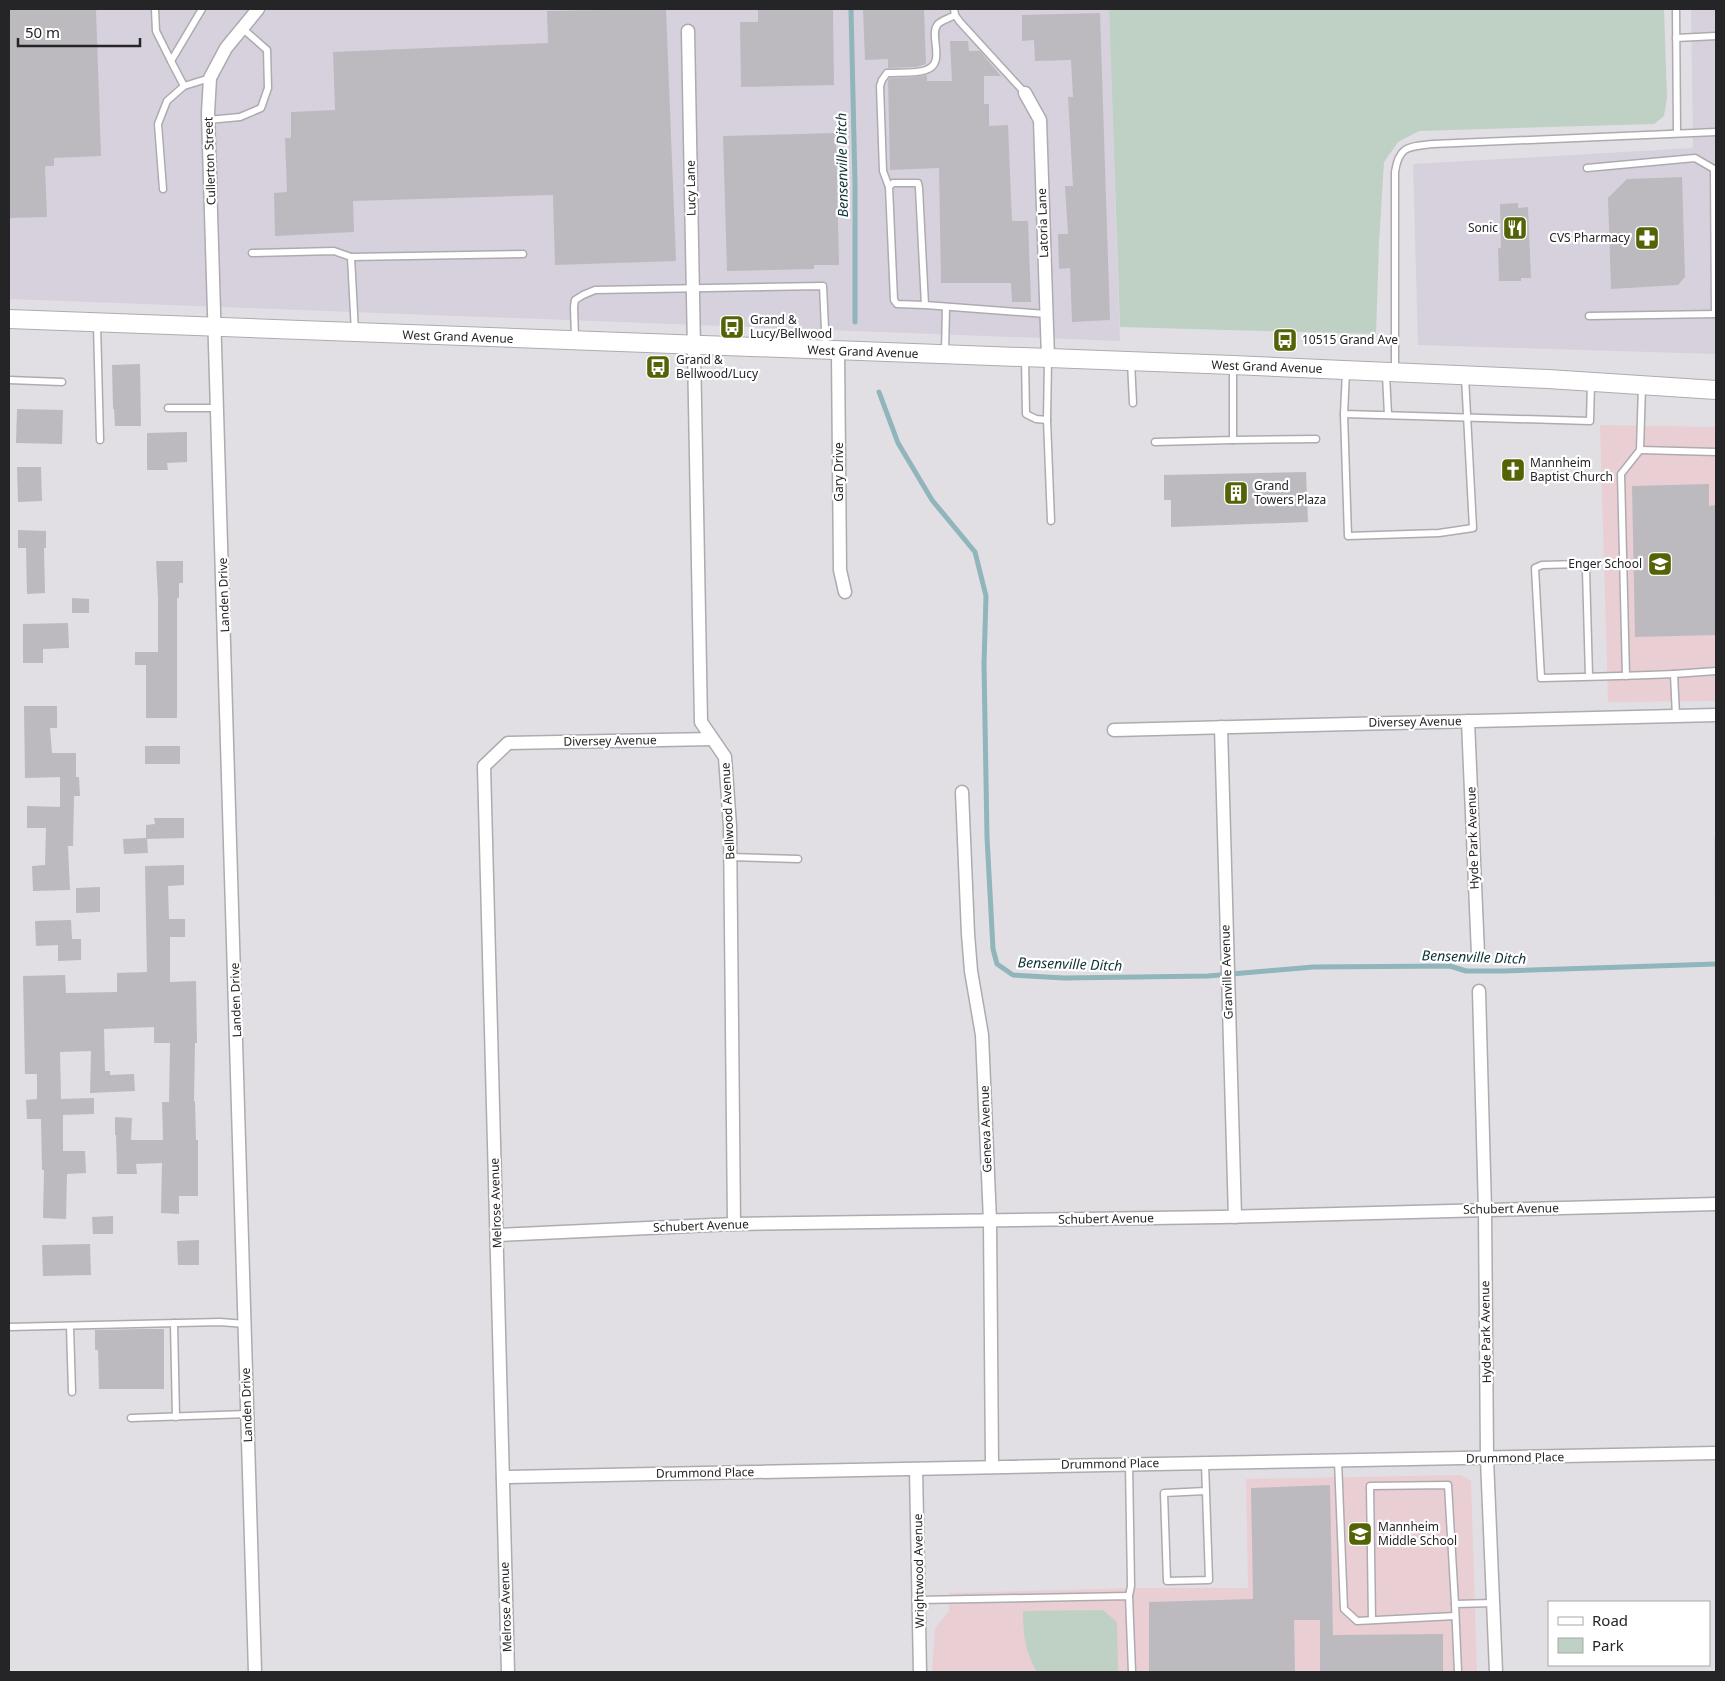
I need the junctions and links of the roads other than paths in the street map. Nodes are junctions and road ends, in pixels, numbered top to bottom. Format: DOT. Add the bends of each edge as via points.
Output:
graph roads {
  1 [pos="155,9"];
  2 [pos="202,9"];
  3 [pos="258,9"];
  4 [pos="1676,9"];
  5 [pos="955,12"];
  6 [pos="242,28"];
  7 [pos="688,31"];
  8 [pos="1716,36"];
  9 [pos="1676,38"];
  10 [pos="171,61"];
  11 [pos="210,78"];
  12 [pos="184,86"];
  13 [pos="1025,93"];
  14 [pos="208,120"];
  15 [pos="1716,132"];
  16 [pos="1677,134"];
  17 [pos="1587,168"];
  18 [pos="1715,169"];
  19 [pos="889,187"];
  20 [pos="163,189"];
  21 [pos="252,253"];
  22 [pos="523,254"];
  23 [pos="351,257"];
  24 [pos="693,288"];
  25 [pos="924,306"];
  26 [pos="946,307"];
  27 [pos="1046,314"];
  28 [pos="1716,314"];
  29 [pos="1589,316"];
  30 [pos="9,319"];
  31 [pos="96,323"];
  32 [pos="216,328"];
  33 [pos="355,333"];
  34 [pos="576,341"];
  35 [pos="693,346"];
  36 [pos="832,351"];
  37 [pos="945,354"];
  38 [pos="1025,357"];
  39 [pos="1048,358"];
  40 [pos="1131,361"];
  41 [pos="1233,365"];
  42 [pos="1346,370"];
  43 [pos="1390,372"];
  44 [pos="1464,375"];
  45 [pos="9,380"];
  46 [pos="62,382"];
  47 [pos="1591,382"];
  48 [pos="1642,385"];
  49 [pos="1716,390"];
  50 [pos="1133,403"];
  51 [pos="168,408"];
  52 [pos="218,408"];
  53 [pos="1344,414"];
  54 [pos="1388,415"];
  55 [pos="1466,417"];
  56 [pos="1047,420"];
  57 [pos="1316,439"];
  58 [pos="100,440"];
  59 [pos="1233,440"];
  60 [pos="1155,442"];
  61 [pos="1640,450"];
  62 [pos="1716,452"];
  63 [pos="1050,521"];
  64 [pos="846,592"];
  65 [pos="1716,671"];
  66 [pos="1674,674"];
  67 [pos="1626,676"];
  68 [pos="1589,677"];
  69 [pos="1716,715"];
  70 [pos="1676,716"];
  71 [pos="1468,721"];
  72 [pos="1221,727"];
  73 [pos="1114,730"];
  74 [pos="712,739"];
  75 [pos="508,743"];
  76 [pos="962,792"];
  77 [pos="730,858"];
  78 [pos="798,859"];
  79 [pos="1478,954"];
  80 [pos="1480,992"];
  81 [pos="1716,1204"];
  82 [pos="1484,1210"];
  83 [pos="1235,1217"];
  84 [pos="990,1221"];
  85 [pos="734,1224"];
  86 [pos="497,1235"];
  87 [pos="174,1324"];
  88 [pos="245,1324"];
  89 [pos="70,1326"];
  90 [pos="9,1327"];
  91 [pos="72,1392"];
  92 [pos="248,1414"];
  93 [pos="176,1416"];
  94 [pos="131,1418"];
  95 [pos="1716,1453"];
  96 [pos="1487,1459"];
  97 [pos="1338,1461"];
  98 [pos="1206,1463"];
  99 [pos="1129,1464"];
  100 [pos="992,1466"];
  101 [pos="916,1469"];
  102 [pos="503,1477"];
  103 [pos="1206,1491"];
  104 [pos="1129,1596"];
  105 [pos="920,1600"];
  106 [pos="1493,1603"];
  107 [pos="1455,1604"];
  108 [pos="1455,1616"];
  109 [pos="1372,1620"];
  110 [pos="255,1672"];
  111 [pos="508,1672"];
  112 [pos="920,1672"];
  113 [pos="1132,1672"];
  114 [pos="1458,1672"];
  115 [pos="1496,1672"];
  1 -- 10 [label="lane" via="156,31"];
  2 -- 10 [label="lane"];
  3 -- 6 [label="street, Cullerton Street"];
  4 -- 9 [label="lane"];
  5 -- 13 [label="lane"];
  5 -- 19 [label="lane" via="936,27 936,59 932,67 926,71 887,73 882,80 883,171"];
  6 -- 11 [label="street, Cullerton Street" via="226,48"];
  6 -- 14 [label="lane" via="267,50 268,88 261,108 240,117"];
  7 -- 24 [label="street, Lucy Lane"];
  8 -- 9 [label="lane"];
  9 -- 16 [label="lane"];
  10 -- 12 [label="lane"];
  11 -- 12 [label="lane"];
  11 -- 14 [label="street, Cullerton Street"];
  12 -- 20 [label="lane" via="167,101 158,124"];
  13 -- 27 [label="street, Latoria Lane" via="1040,120"];
  14 -- 32 [label="street, Cullerton Street"];
  15 -- 16 [label="lane"];
  16 -- 43 [label="lane" via="1407,147 1397,158 1395,172"];
  17 -- 18 [label="lane" via="1694,158"];
  18 -- 28 [label="lane"];
  19 -- 25 [label="lane" via="894,300 897,304"];
  19 -- 25 [label="lane" via="893,183 918,183"];
  21 -- 23 [label="lane" via="334,251"];
  22 -- 23 [label="lane"];
  23 -- 33 [label="lane"];
  24 -- 34 [label="lane" via="595,290 583,295 575,300"];
  24 -- 35 [label="street, Lucy Lane"];
  24 -- 36 [label="lane" via="823,286"];
  25 -- 26 [label="lane"];
  26 -- 27 [label="lane"];
  26 -- 37 [label="lane"];
  27 -- 39 [label="street, Latoria Lane"];
  28 -- 29 [label="lane"];
  30 -- 31 [label="main road, West Grand Avenue"];
  31 -- 32 [label="main road, West Grand Avenue"];
  31 -- 58 [label="lane"];
  32 -- 33 [label="main road, West Grand Avenue"];
  32 -- 52 [label="street, Landen Drive"];
  33 -- 34 [label="main road, West Grand Avenue"];
  34 -- 35 [label="main road, West Grand Avenue"];
  35 -- 36 [label="main road, West Grand Avenue"];
  35 -- 74 [label="street, Bellwood Avenue" via="701,722"];
  36 -- 37 [label="main road, West Grand Avenue"];
  36 -- 64 [label="street, Gary Drive" via="840,570"];
  37 -- 38 [label="main road, West Grand Avenue"];
  38 -- 39 [label="main road, West Grand Avenue"];
  38 -- 56 [label="lane" via="1026,414"];
  39 -- 40 [label="main road, West Grand Avenue"];
  39 -- 56 [label="lane"];
  40 -- 41 [label="main road, West Grand Avenue"];
  40 -- 50 [label="lane"];
  41 -- 42 [label="main road, West Grand Avenue"];
  41 -- 59 [label="lane"];
  42 -- 43 [label="main road, West Grand Avenue"];
  42 -- 53 [label="lane"];
  43 -- 44 [label="main road, West Grand Avenue"];
  43 -- 54 [label="lane"];
  44 -- 47 [label="main road, West Grand Avenue"];
  44 -- 55 [label="lane"];
  45 -- 46 [label="lane"];
  47 -- 48 [label="main road, West Grand Avenue"];
  47 -- 55 [label="lane" via="1590,421"];
  48 -- 49 [label="main road, West Grand Avenue"];
  48 -- 61 [label="lane"];
  51 -- 52 [label="lane"];
  52 -- 88 [label="street, Landen Drive"];
  53 -- 54 [label="lane"];
  53 -- 55 [label="lane" via="1348,536 1439,533 1473,528"];
  54 -- 55 [label="lane"];
  56 -- 63 [label="lane"];
  57 -- 59 [label="lane"];
  59 -- 60 [label="lane"];
  61 -- 62 [label="lane"];
  61 -- 67 [label="lane" via="1621,474"];
  65 -- 66 [label="lane"];
  66 -- 67 [label="lane"];
  66 -- 70 [label="lane"];
  67 -- 68 [label="lane"];
  68 -- 68 [label="lane" via="1586,570 1580,564 1535,568 1541,678"];
  69 -- 70 [label="street, Diversey Avenue"];
  70 -- 71 [label="street, Diversey Avenue"];
  71 -- 72 [label="street, Diversey Avenue"];
  71 -- 79 [label="street, Hyde Park Avenue"];
  72 -- 73 [label="street, Diversey Avenue"];
  72 -- 83 [label="street, Granville Avenue"];
  74 -- 75 [label="street, Diversey Avenue"];
  74 -- 77 [label="street, Bellwood Avenue" via="725,757"];
  75 -- 86 [label="street, Melrose Avenue" via="484,766"];
  76 -- 84 [label="street, Geneva Avenue" via="971,971 982,1036"];
  77 -- 78 [label="lane"];
  77 -- 85 [label="street, Bellwood Avenue"];
  80 -- 82 [label="street, Hyde Park Avenue"];
  81 -- 82 [label="street, Schubert Avenue"];
  82 -- 83 [label="street, Schubert Avenue"];
  82 -- 96 [label="street, Hyde Park Avenue"];
  83 -- 84 [label="street, Schubert Avenue"];
  84 -- 85 [label="street, Schubert Avenue"];
  84 -- 100 [label="street, Geneva Avenue"];
  85 -- 86 [label="street, Schubert Avenue"];
  86 -- 102 [label="street, Melrose Avenue"];
  87 -- 88 [label="lane"];
  87 -- 89 [label="lane"];
  87 -- 93 [label="lane"];
  88 -- 92 [label="street, Landen Drive"];
  89 -- 90 [label="lane"];
  89 -- 91 [label="lane"];
  92 -- 93 [label="lane"];
  92 -- 110 [label="street, Landen Drive"];
  93 -- 94 [label="lane"];
  95 -- 96 [label="street, Drummond Place"];
  96 -- 97 [label="street, Drummond Place"];
  96 -- 106 [label="street, Hyde Park Avenue"];
  97 -- 98 [label="street, Drummond Place"];
  97 -- 109 [label="lane" via="1344,1609 1356,1621"];
  98 -- 99 [label="street, Drummond Place"];
  98 -- 103 [label="lane"];
  99 -- 100 [label="street, Drummond Place"];
  99 -- 104 [label="lane"];
  100 -- 101 [label="street, Drummond Place"];
  101 -- 102 [label="street, Drummond Place"];
  101 -- 105 [label="street, Wrightwood Avenue"];
  102 -- 111 [label="street, Melrose Avenue"];
  103 -- 103 [label="lane" via="1164,1493 1167,1581 1209,1580"];
  104 -- 105 [label="lane"];
  104 -- 113 [label="lane"];
  105 -- 112 [label="street, Wrightwood Avenue"];
  106 -- 107 [label="lane"];
  106 -- 115 [label="street, Hyde Park Avenue"];
  107 -- 108 [label="lane"];
  107 -- 109 [label="lane" via="1448,1485 1370,1486"];
  108 -- 109 [label="lane"];
  108 -- 114 [label="lane"];
}
